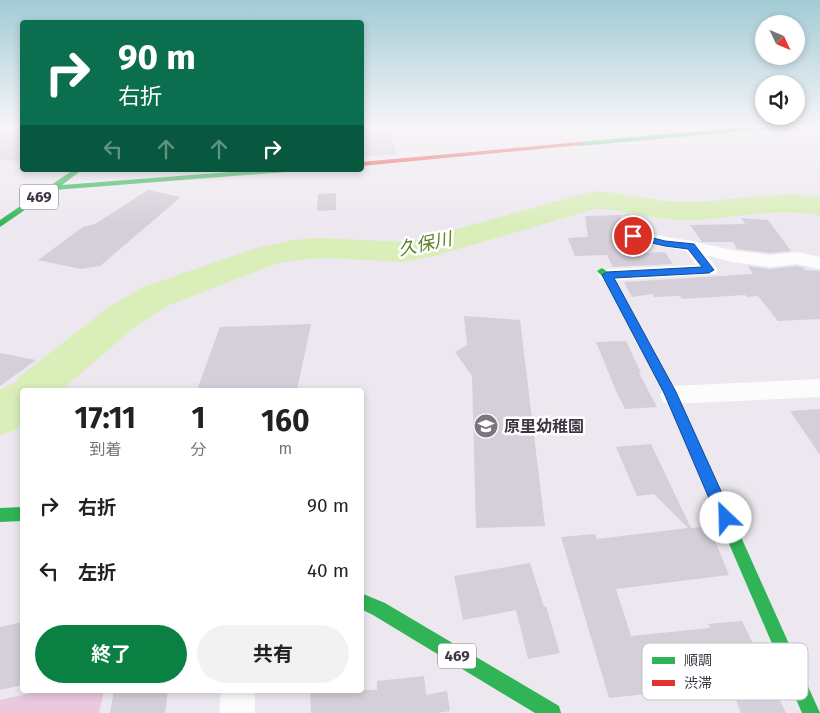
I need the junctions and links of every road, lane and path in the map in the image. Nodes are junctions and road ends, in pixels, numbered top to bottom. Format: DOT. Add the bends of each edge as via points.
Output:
graph roads {
  1 [pos="413,159"];
  2 [pos="364,164"];
  3 [pos="75,172"];
  4 [pos="260,172"];
  5 [pos="52,188"];
  6 [pos="7,213"];
  7 [pos="0,224"];
  8 [pos="633,236"];
  9 [pos="690,246"];
  10 [pos="820,263"];
  11 [pos="605,273"];
  12 [pos="820,388"];
  13 [pos="671,395"];
  14 [pos="20,514"];
  15 [pos="0,515"];
  16 [pos="364,602"];
  17 [pos="780,643"];
  18 [pos="238,693"];
  19 [pos="805,700"];
  20 [pos="237,713"];
  21 [pos="552,713"];
  22 [pos="811,713"];
  1 -- 2 [label="main road"];
  3 -- 5 [label="main road, 469"];
  4 -- 5 [label="main road"];
  5 -- 6 [label="main road, 469"];
  6 -- 7 [label="main road, 469"];
  8 -- 9 [label="street"];
  9 -- 10 [label="street" via="770,261 797,258"];
  9 -- 11 [label="street" via="709,270"];
  11 -- 13 [label="main road"];
  12 -- 13 [label="street"];
  13 -- 17 [label="main road"];
  14 -- 15 [label="main road"];
  16 -- 21 [label="main road, 469"];
  18 -- 20 [label="street"];
  19 -- 22 [label="main road"];
}
